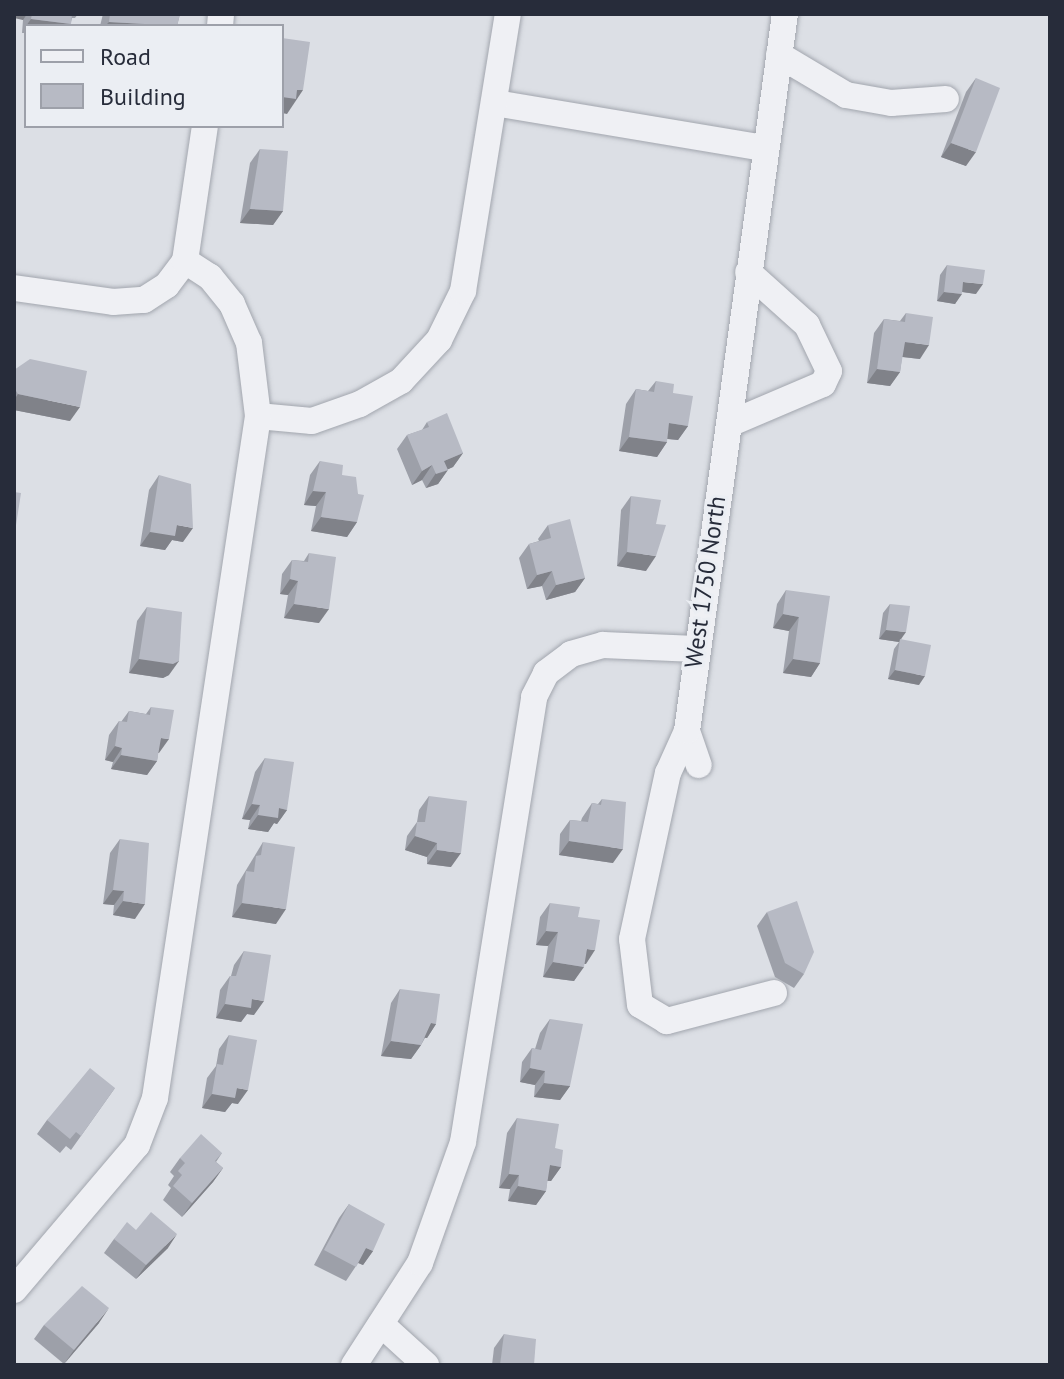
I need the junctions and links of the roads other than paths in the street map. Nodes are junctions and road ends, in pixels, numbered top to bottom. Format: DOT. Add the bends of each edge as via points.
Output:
graph roads {
  1 [pos="508,14"];
  2 [pos="785,14"];
  3 [pos="779,55"];
  4 [pos="946,99"];
  5 [pos="495,103"];
  6 [pos="205,128"];
  7 [pos="765,148"];
  8 [pos="185,261"];
  9 [pos="748,272"];
  10 [pos="19,292"];
  11 [pos="258,416"];
  12 [pos="729,424"];
  13 [pos="696,649"];
  14 [pos="687,731"];
  15 [pos="699,765"];
  16 [pos="774,993"];
  17 [pos="14,1290"];
  18 [pos="381,1324"];
  19 [pos="354,1365"];
  20 [pos="426,1365"];
  1 -- 5 [label="street"];
  2 -- 3 [label="street, West 1750 North"];
  3 -- 4 [label="street" via="846,95 891,103"];
  3 -- 7 [label="street, West 1750 North"];
  5 -- 7 [label="street"];
  5 -- 11 [label="street" via="463,291 439,340 401,381 360,404 312,421"];
  6 -- 8 [label="street"];
  7 -- 9 [label="street, West 1750 North"];
  8 -- 10 [label="street" via="167,285 144,300"];
  8 -- 11 [label="street" via="210,277 232,304 249,343"];
  9 -- 12 [label="street, West 1750 North"];
  9 -- 12 [label="street" via="807,325 829,371 823,384"];
  11 -- 17 [label="street" via="155,1098 137,1145"];
  12 -- 13 [label="street, West 1750 North"];
  13 -- 14 [label="street, West 1750 North"];
  13 -- 18 [label="street" via="603,645 571,654 546,673 534,697 463,1142 420,1263"];
  14 -- 15 [label="street"];
  14 -- 16 [label="street, West 1750 North" via="668,773 632,939 640,1005 667,1021"];
  18 -- 19 [label="street"];
  18 -- 20 [label="street"];
}
